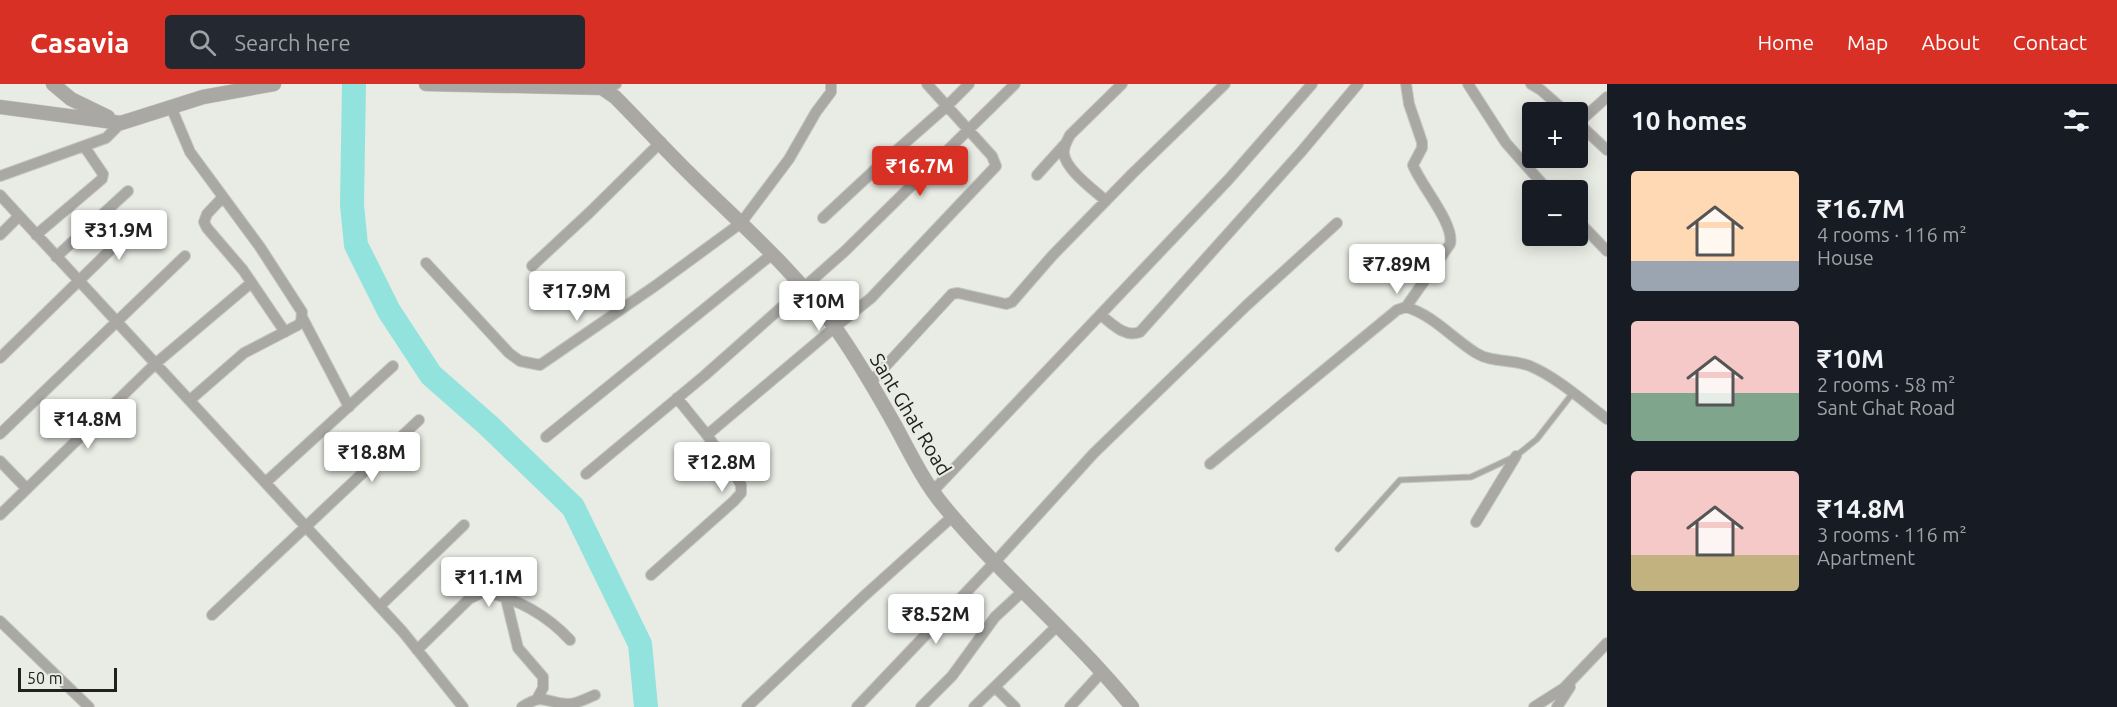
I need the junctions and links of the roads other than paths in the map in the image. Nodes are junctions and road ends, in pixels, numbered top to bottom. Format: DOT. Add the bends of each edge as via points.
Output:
graph roads {
  1 [pos="53,84"];
  2 [pos="274,84"];
  3 [pos="426,84"];
  4 [pos="616,84"];
  5 [pos="831,84"];
  6 [pos="927,84"];
  7 [pos="969,84"];
  8 [pos="1014,84"];
  9 [pos="1122,84"];
  10 [pos="1225,84"];
  11 [pos="1312,84"];
  12 [pos="1358,84"];
  13 [pos="1406,84"];
  14 [pos="1468,84"];
  15 [pos="1530,84"];
  16 [pos="225,88"];
  17 [pos="602,88"];
  18 [pos="1607,97"];
  19 [pos="1555,102"];
  20 [pos="947,106"];
  21 [pos="0,107"];
  22 [pos="171,107"];
  23 [pos="1588,114"];
  24 [pos="121,123"];
  25 [pos="968,129"];
  26 [pos="1588,132"];
  27 [pos="661,142"];
  28 [pos="1065,144"];
  29 [pos="84,146"];
  30 [pos="1607,150"];
  31 [pos="1037,175"];
  32 [pos="0,176"];
  33 [pos="1539,180"];
  34 [pos="128,191"];
  35 [pos="0,195"];
  36 [pos="223,197"];
  37 [pos="1106,201"];
  38 [pos="19,216"];
  39 [pos="823,218"];
  40 [pos="141,220"];
  41 [pos="741,223"];
  42 [pos="1337,223"];
  43 [pos="1588,231"];
  44 [pos="0,235"];
  45 [pos="36,235"];
  46 [pos="1607,251"];
  47 [pos="771,255"];
  48 [pos="185,256"];
  49 [pos="56,257"];
  50 [pos="426,263"];
  51 [pos="532,266"];
  52 [pos="77,280"];
  53 [pos="251,283"];
  54 [pos="804,288"];
  55 [pos="1406,307"];
  56 [pos="1101,315"];
  57 [pos="302,317"];
  58 [pos="117,322"];
  59 [pos="835,327"];
  60 [pos="285,332"];
  61 [pos="0,358"];
  62 [pos="155,364"];
  63 [pos="393,366"];
  64 [pos="870,383"];
  65 [pos="1572,394"];
  66 [pos="676,398"];
  67 [pos="190,400"];
  68 [pos="349,407"];
  69 [pos="1607,419"];
  70 [pos="419,420"];
  71 [pos="0,434"];
  72 [pos="707,435"];
  73 [pos="546,437"];
  74 [pos="1516,456"];
  75 [pos="0,461"];
  76 [pos="1210,464"];
  77 [pos="586,474"];
  78 [pos="266,482"];
  79 [pos="27,489"];
  80 [pos="933,491"];
  81 [pos="0,515"];
  82 [pos="953,516"];
  83 [pos="1476,522"];
  84 [pos="305,525"];
  85 [pos="464,525"];
  86 [pos="1338,549"];
  87 [pos="994,563"];
  88 [pos="651,575"];
  89 [pos="1022,592"];
  90 [pos="506,599"];
  91 [pos="380,606"];
  92 [pos="212,615"];
  93 [pos="0,621"];
  94 [pos="1057,626"];
  95 [pos="570,640"];
  96 [pos="1607,643"];
  97 [pos="417,650"];
  98 [pos="1101,673"];
  99 [pos="1575,679"];
  100 [pos="995,687"];
  101 [pos="595,695"];
  102 [pos="537,699"];
  103 [pos="753,705"];
  104 [pos="459,706"];
  105 [pos="89,707"];
  106 [pos="522,707"];
  107 [pos="856,707"];
  108 [pos="921,707"];
  109 [pos="974,707"];
  110 [pos="1015,707"];
  111 [pos="1070,707"];
  112 [pos="1132,707"];
  113 [pos="1534,707"];
  114 [pos="1557,707"];
  1 -- 24 [label="street" via="71,99"];
  2 -- 16 [label="street"];
  3 -- 17 [label="street"];
  4 -- 17 [label="street"];
  5 -- 41 [label="street" via="831,92 789,159"];
  6 -- 20 [label="street"];
  7 -- 20 [label="street"];
  8 -- 25 [label="street"];
  9 -- 28 [label="street"];
  10 -- 37 [label="street"];
  11 -- 56 [label="street"];
  12 -- 56 [label="street" via="1140,332 1125,333"];
  13 -- 55 [label="street" via="1422,142 1413,165 1452,238"];
  14 -- 33 [label="street" via="1506,143"];
  15 -- 19 [label="street"];
  16 -- 22 [label="street"];
  17 -- 27 [label="street, Sant Ghat Road"];
  18 -- 23 [label="street"];
  20 -- 25 [label="street"];
  20 -- 39 [label="street"];
  21 -- 24 [label="street"];
  22 -- 24 [label="street"];
  22 -- 36 [label="street" via="190,152"];
  24 -- 29 [label="street" via="106,138"];
  25 -- 54 [label="street"];
  25 -- 59 [label="street" via="996,166 872,298"];
  26 -- 30 [label="street"];
  27 -- 41 [label="street, Sant Ghat Road"];
  27 -- 51 [label="street"];
  28 -- 31 [label="street"];
  28 -- 37 [label="street" via="1064,153 1071,169"];
  29 -- 32 [label="street"];
  29 -- 45 [label="street" via="103,174 102,179"];
  34 -- 49 [label="street"];
  35 -- 38 [label="street"];
  36 -- 53 [label="street" via="204,222"];
  36 -- 57 [label="street"];
  37 -- 64 [label="street" via="1012,302 952,294"];
  38 -- 44 [label="street"];
  38 -- 45 [label="street"];
  40 -- 52 [label="street"];
  41 -- 47 [label="street, Sant Ghat Road"];
  41 -- 50 [label="street" via="540,365 520,361 509,353"];
  42 -- 87 [label="street" via="1094,453"];
  43 -- 46 [label="street"];
  45 -- 49 [label="street"];
  47 -- 54 [label="street, Sant Ghat Road"];
  47 -- 73 [label="street"];
  48 -- 58 [label="street"];
  49 -- 52 [label="street"];
  52 -- 58 [label="street"];
  52 -- 61 [label="street"];
  53 -- 60 [label="street"];
  53 -- 62 [label="street"];
  54 -- 59 [label="street, Sant Ghat Road"];
  54 -- 66 [label="street"];
  55 -- 65 [label="street" via="1477,354 1540,370"];
  55 -- 76 [label="street" via="1397,310"];
  56 -- 80 [label="street"];
  57 -- 60 [label="street" via="298,325"];
  57 -- 68 [label="street"];
  58 -- 62 [label="street"];
  58 -- 71 [label="street"];
  59 -- 64 [label="street, Sant Ghat Road"];
  59 -- 72 [label="street"];
  60 -- 67 [label="street" via="244,353"];
  62 -- 67 [label="street"];
  62 -- 79 [label="street"];
  63 -- 68 [label="street"];
  64 -- 80 [label="street, Sant Ghat Road"];
  65 -- 69 [label="street"];
  65 -- 74 [label="lane" via="1537,439"];
  66 -- 72 [label="street"];
  66 -- 77 [label="street"];
  67 -- 78 [label="street"];
  68 -- 78 [label="street"];
  70 -- 84 [label="street"];
  72 -- 88 [label="street" via="741,485 741,493"];
  74 -- 83 [label="street"];
  74 -- 86 [label="lane" via="1471,477 1400,480"];
  75 -- 79 [label="street"];
  78 -- 84 [label="street"];
  79 -- 81 [label="street"];
  80 -- 82 [label="street, Sant Ghat Road"];
  82 -- 87 [label="street, Sant Ghat Road"];
  82 -- 103 [label="street"];
  84 -- 91 [label="street"];
  84 -- 92 [label="street"];
  85 -- 91 [label="street"];
  87 -- 89 [label="street, Sant Ghat Road"];
  87 -- 107 [label="street"];
  89 -- 94 [label="street, Sant Ghat Road"];
  89 -- 108 [label="street" via="995,617 952,676"];
  90 -- 95 [label="street" via="542,614"];
  90 -- 97 [label="street" via="483,591 469,599"];
  90 -- 102 [label="street" via="518,648 543,677"];
  91 -- 97 [label="street"];
  93 -- 105 [label="street"];
  94 -- 98 [label="street, Sant Ghat Road"];
  94 -- 100 [label="street"];
  96 -- 99 [label="street"];
  97 -- 104 [label="street"];
  98 -- 111 [label="street"];
  98 -- 112 [label="street, Sant Ghat Road"];
  99 -- 113 [label="street"];
  99 -- 114 [label="street"];
  100 -- 109 [label="street"];
  100 -- 110 [label="street"];
  101 -- 102 [label="street" via="569,704"];
  102 -- 106 [label="street"];
}
